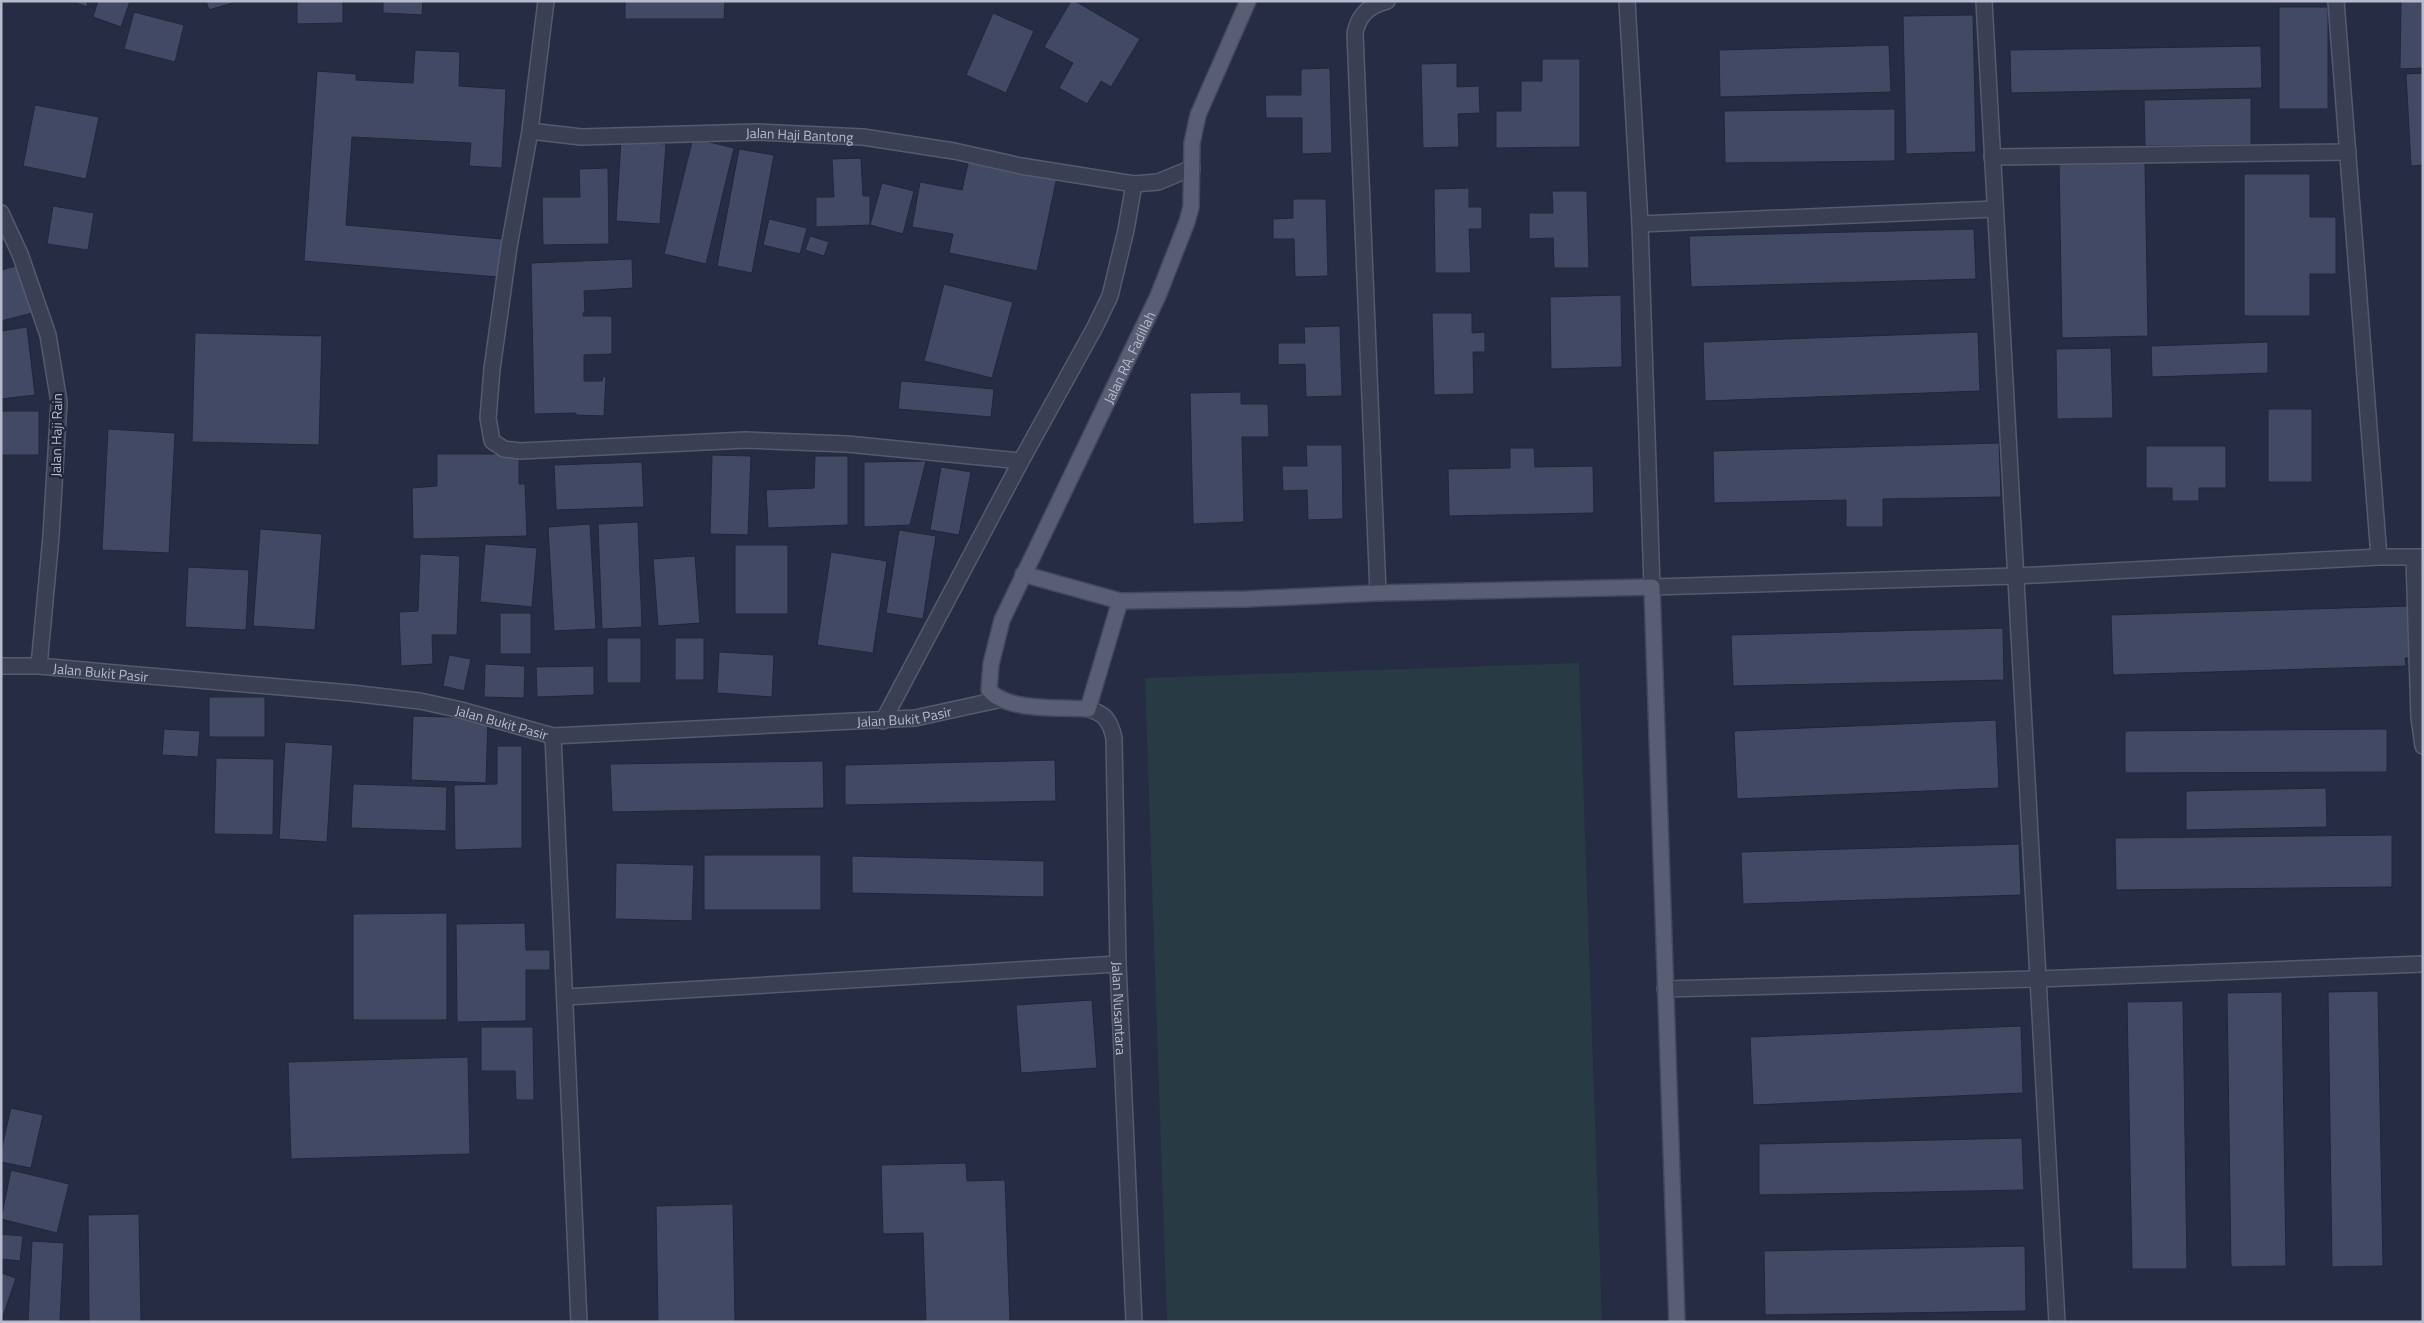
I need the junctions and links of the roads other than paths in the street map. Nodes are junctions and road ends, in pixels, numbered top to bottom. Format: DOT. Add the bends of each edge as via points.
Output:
graph roads {
  1 [pos="546,1"];
  2 [pos="1248,1"];
  3 [pos="1387,1"];
  4 [pos="1627,1"];
  5 [pos="1984,1"];
  6 [pos="2336,1"];
  7 [pos="530,131"];
  8 [pos="2348,152"];
  9 [pos="1992,157"];
  10 [pos="1192,168"];
  11 [pos="1134,184"];
  12 [pos="1995,209"];
  13 [pos="1,212"];
  14 [pos="1640,224"];
  15 [pos="1021,461"];
  16 [pos="2379,557"];
  17 [pos="2418,557"];
  18 [pos="1023,574"];
  19 [pos="2016,576"];
  20 [pos="1652,587"];
  21 [pos="1378,593"];
  22 [pos="1120,601"];
  23 [pos="1,666"];
  24 [pos="39,666"];
  25 [pos="1002,699"];
  26 [pos="1088,709"];
  27 [pos="883,721"];
  28 [pos="553,736"];
  29 [pos="2423,746"];
  30 [pos="1118,964"];
  31 [pos="2423,964"];
  32 [pos="2038,979"];
  33 [pos="1665,989"];
  34 [pos="566,997"];
  35 [pos="579,1322"];
  36 [pos="1134,1322"];
  37 [pos="1677,1322"];
  38 [pos="2057,1322"];
  1 -- 7 [label="street"];
  2 -- 10 [label="main road, Jalan RA. Fadillah" via="1202,103 1194,129"];
  3 -- 21 [label="street" via="1364,12 1355,33"];
  4 -- 14 [label="street"];
  5 -- 9 [label="street"];
  6 -- 8 [label="street"];
  7 -- 11 [label="street, Jalan Haji Bantong" via="580,137 757,132 863,137"];
  7 -- 15 [label="street" via="492,369 488,418 490,436 497,445 520,451 756,441 847,444"];
  8 -- 9 [label="street"];
  8 -- 16 [label="street"];
  9 -- 12 [label="street"];
  10 -- 11 [label="street, Jalan Haji Bantong" via="1158,182"];
  10 -- 18 [label="main road, Jalan RA. Fadillah" via="1189,214 1166,278"];
  11 -- 15 [label="street" via="1110,296"];
  12 -- 14 [label="street"];
  12 -- 19 [label="street"];
  13 -- 24 [label="street, Jalan Haji Rain" via="20,254 48,335 59,402"];
  14 -- 20 [label="street"];
  15 -- 27 [label="street"];
  16 -- 17 [label="street"];
  16 -- 19 [label="street"];
  17 -- 29 [label="street" via="2418,718"];
  18 -- 22 [label="main road"];
  18 -- 25 [label="main road, Jalan RA. Fadillah" via="1002,620 991,664 988,686"];
  19 -- 20 [label="street"];
  19 -- 32 [label="street"];
  20 -- 21 [label="main road"];
  20 -- 33 [label="main road"];
  21 -- 22 [label="main road"];
  22 -- 26 [label="main road"];
  23 -- 24 [label="street, Jalan Bukit Pasir"];
  24 -- 28 [label="street, Jalan Bukit Pasir" via="420,702 470,712"];
  25 -- 26 [label="main road" via="1050,708"];
  25 -- 27 [label="street, Jalan Bukit Pasir" via="915,718"];
  26 -- 30 [label="street, Jalan Nusantara" via="1103,714 1114,738"];
  27 -- 28 [label="street, Jalan Bukit Pasir"];
  28 -- 34 [label="street"];
  30 -- 34 [label="street"];
  30 -- 36 [label="street, Jalan Nusantara"];
  31 -- 32 [label="street"];
  32 -- 33 [label="street"];
  32 -- 38 [label="street"];
  33 -- 37 [label="main road"];
  34 -- 35 [label="street"];
}
